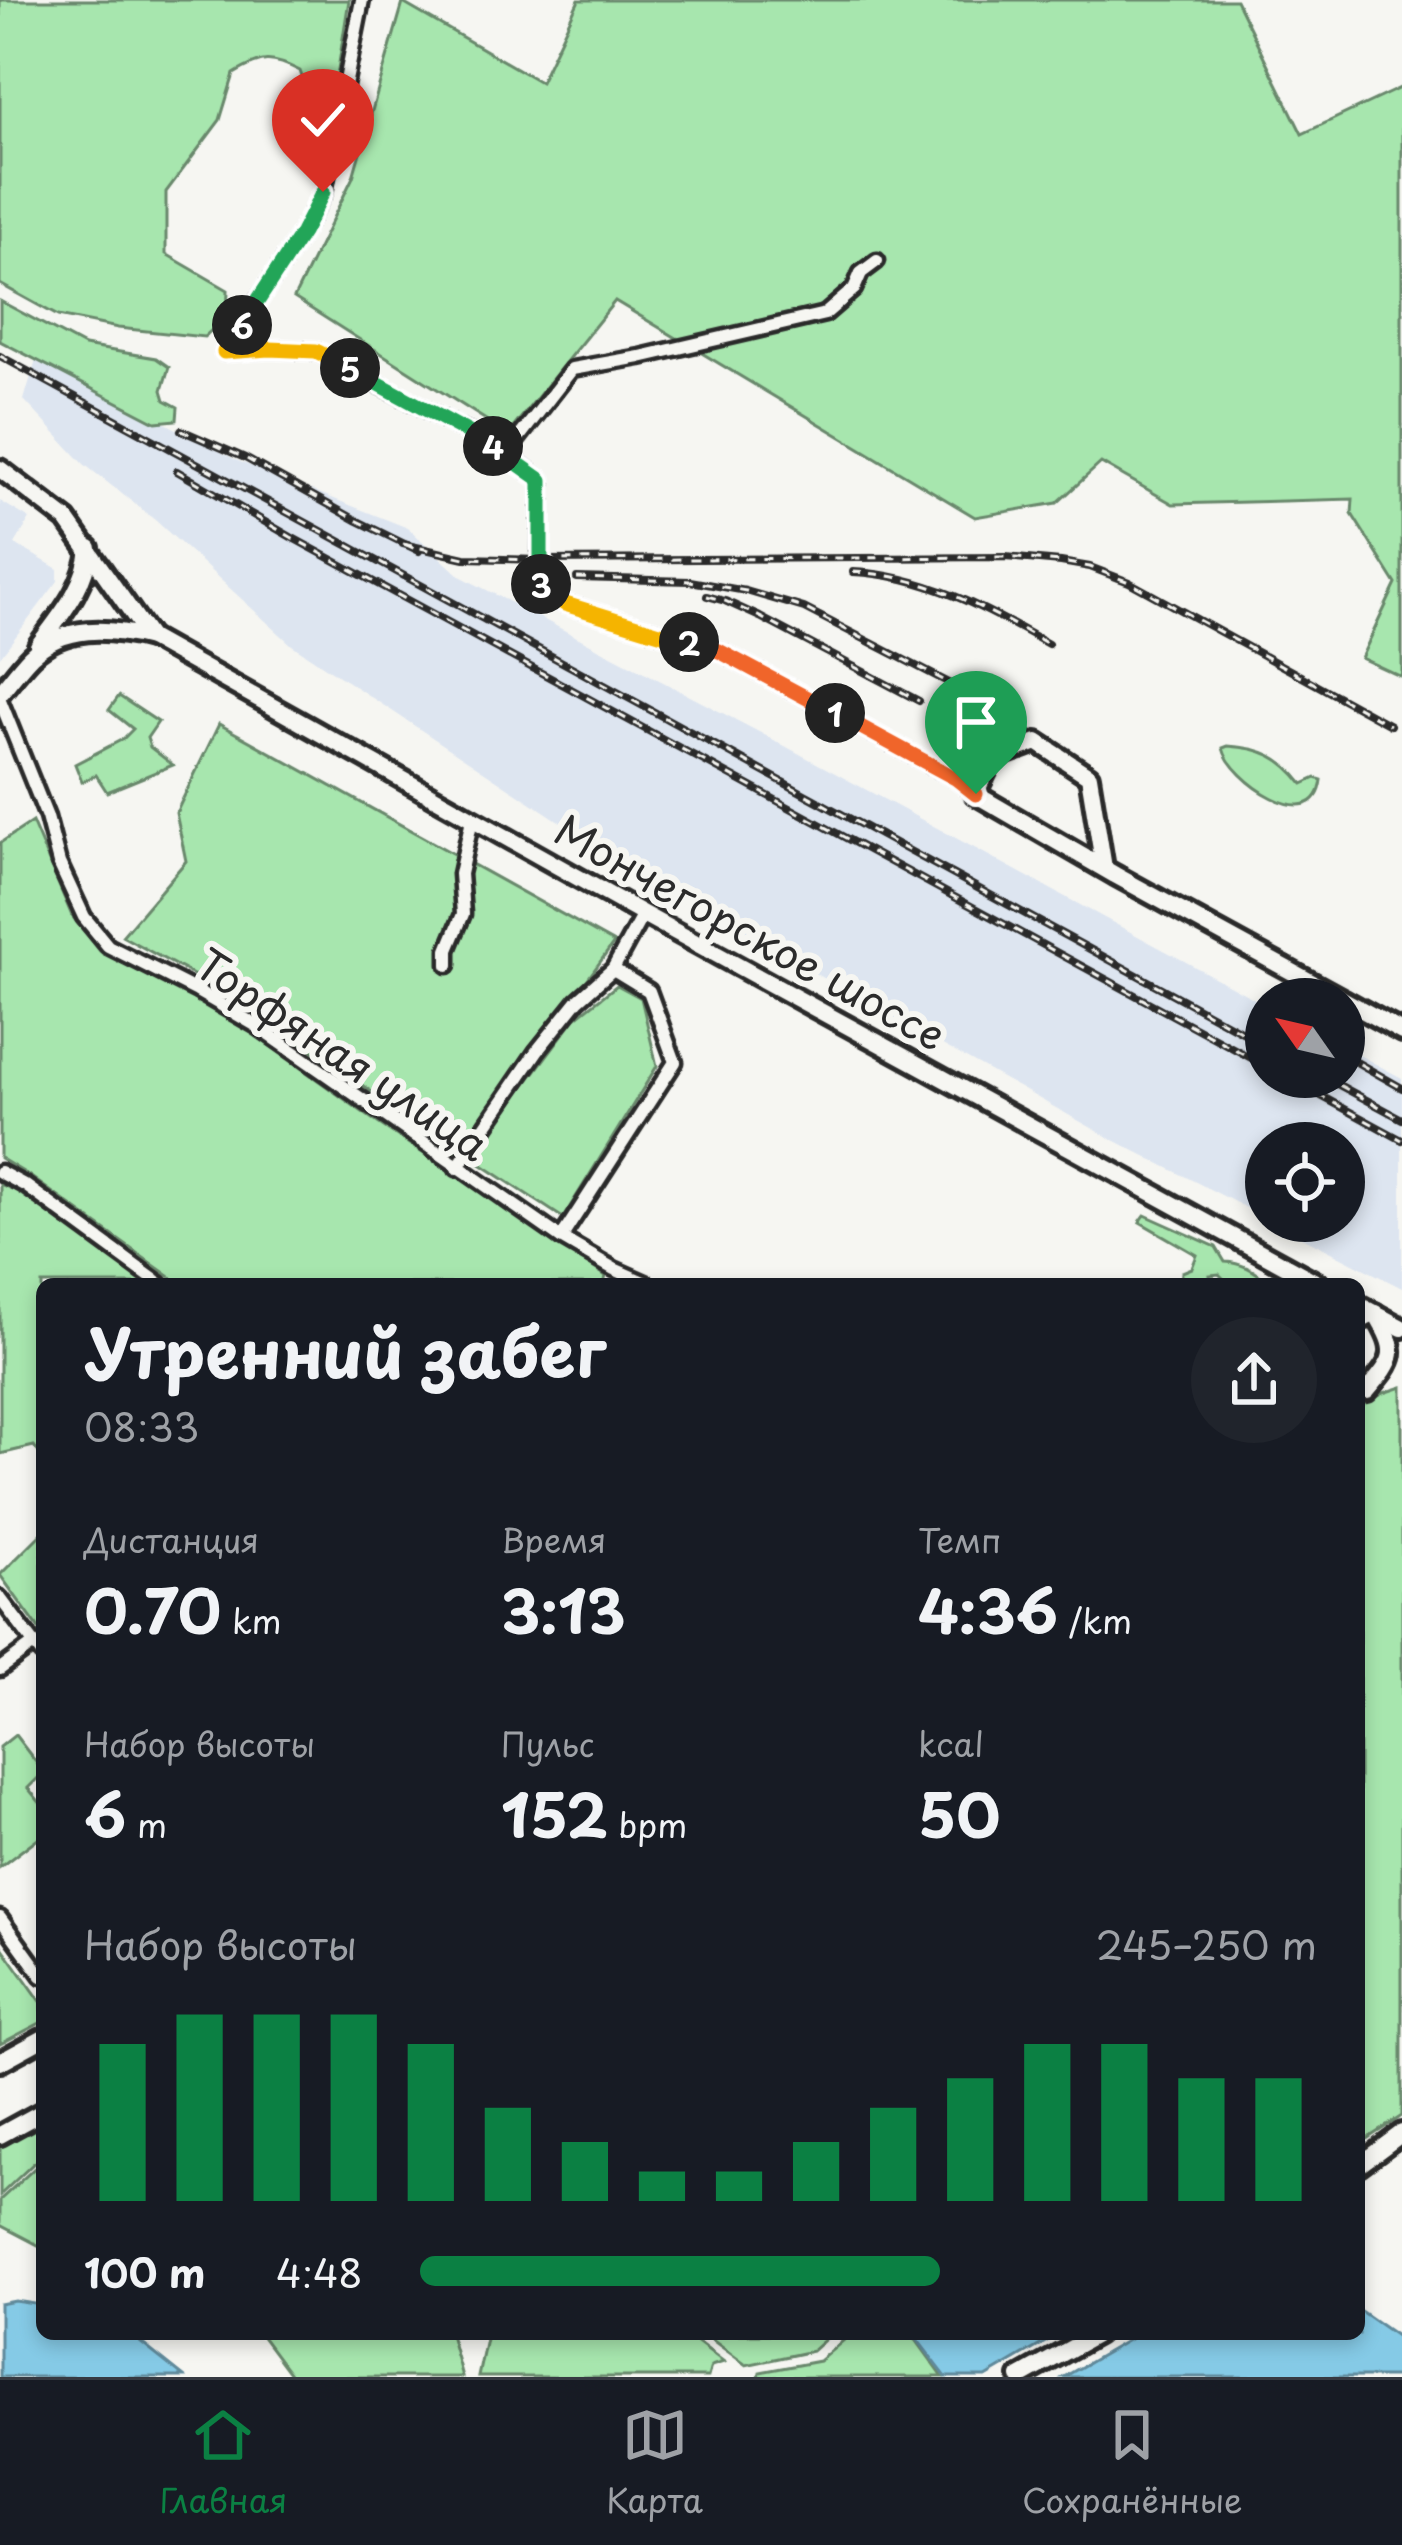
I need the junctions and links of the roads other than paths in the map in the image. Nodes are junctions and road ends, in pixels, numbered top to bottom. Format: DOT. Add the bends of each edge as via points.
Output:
graph roads {
  1 [pos="362,0"];
  2 [pos="877,261"];
  3 [pos="506,454"];
  4 [pos="0,469"];
  5 [pos="89,548"];
  6 [pos="150,638"];
  7 [pos="32,655"];
  8 [pos="0,697"];
  9 [pos="976,794"];
  10 [pos="472,819"];
  11 [pos="1104,868"];
  12 [pos="644,914"];
  13 [pos="448,965"];
  14 [pos="613,969"];
  15 [pos="1303,978"];
  16 [pos="1365,1012"];
  17 [pos="1402,1032"];
  18 [pos="458,1168"];
  19 [pos="0,1172"];
  20 [pos="561,1238"];
  21 [pos="614,1276"];
  22 [pos="152,1278"];
  23 [pos="1306,1278"];
  24 [pos="1365,1313"];
  25 [pos="1365,1314"];
  26 [pos="1402,1328"];
  27 [pos="1402,1376"];
  28 [pos="1365,1392"];
  29 [pos="1365,1393"];
  30 [pos="0,1598"];
  31 [pos="36,1646"];
  32 [pos="36,1650"];
  33 [pos="0,1669"];
  34 [pos="0,1918"];
  35 [pos="36,1968"];
  36 [pos="36,2042"];
  37 [pos="0,2062"];
  38 [pos="36,2115"];
  39 [pos="1402,2134"];
  40 [pos="0,2135"];
  41 [pos="1365,2161"];
  42 [pos="1086,2340"];
  43 [pos="1020,2377"];
  1 -- 3 [label="street" via="323,192 224,352 316,351"];
  2 -- 3 [label="street" via="825,314 572,369"];
  3 -- 9 [label="street" via="541,480 540,578 547,593 719,651"];
  4 -- 5 [label="street" via="67,520"];
  5 -- 6 [label="street"];
  5 -- 7 [label="street" via="75,596"];
  6 -- 7 [label="street" via="87,630"];
  6 -- 10 [label="street, Мончегорское шоссе"];
  7 -- 8 [label="street"];
  8 -- 18 [label="street, Торфяная улица" via="59,863 108,946 257,1026"];
  9 -- 11 [label="street"];
  9 -- 11 [label="street" via="993,758 1037,742 1089,776"];
  10 -- 12 [label="street, Мончегорское шоссе"];
  10 -- 13 [label="street" via="460,874 463,914"];
  11 -- 15 [label="street"];
  12 -- 14 [label="street"];
  12 -- 23 [label="street, Мончегорское шоссе"];
  14 -- 18 [label="street" via="537,1051"];
  14 -- 20 [label="street" via="649,991 674,1062"];
  16 -- 17 [label="street"];
  18 -- 20 [label="street, Торфяная улица"];
  19 -- 22 [label="street"];
  20 -- 21 [label="street, Торфяная улица"];
  24 -- 26 [label="street"];
  25 -- 28 [label="street" via="1391,1339 1390,1364"];
  27 -- 29 [label="street"];
  30 -- 31 [label="street"];
  32 -- 33 [label="street"];
  34 -- 35 [label="street"];
  36 -- 37 [label="street"];
  38 -- 40 [label="street"];
  39 -- 41 [label="street"];
  42 -- 43 [label="street"];
}
